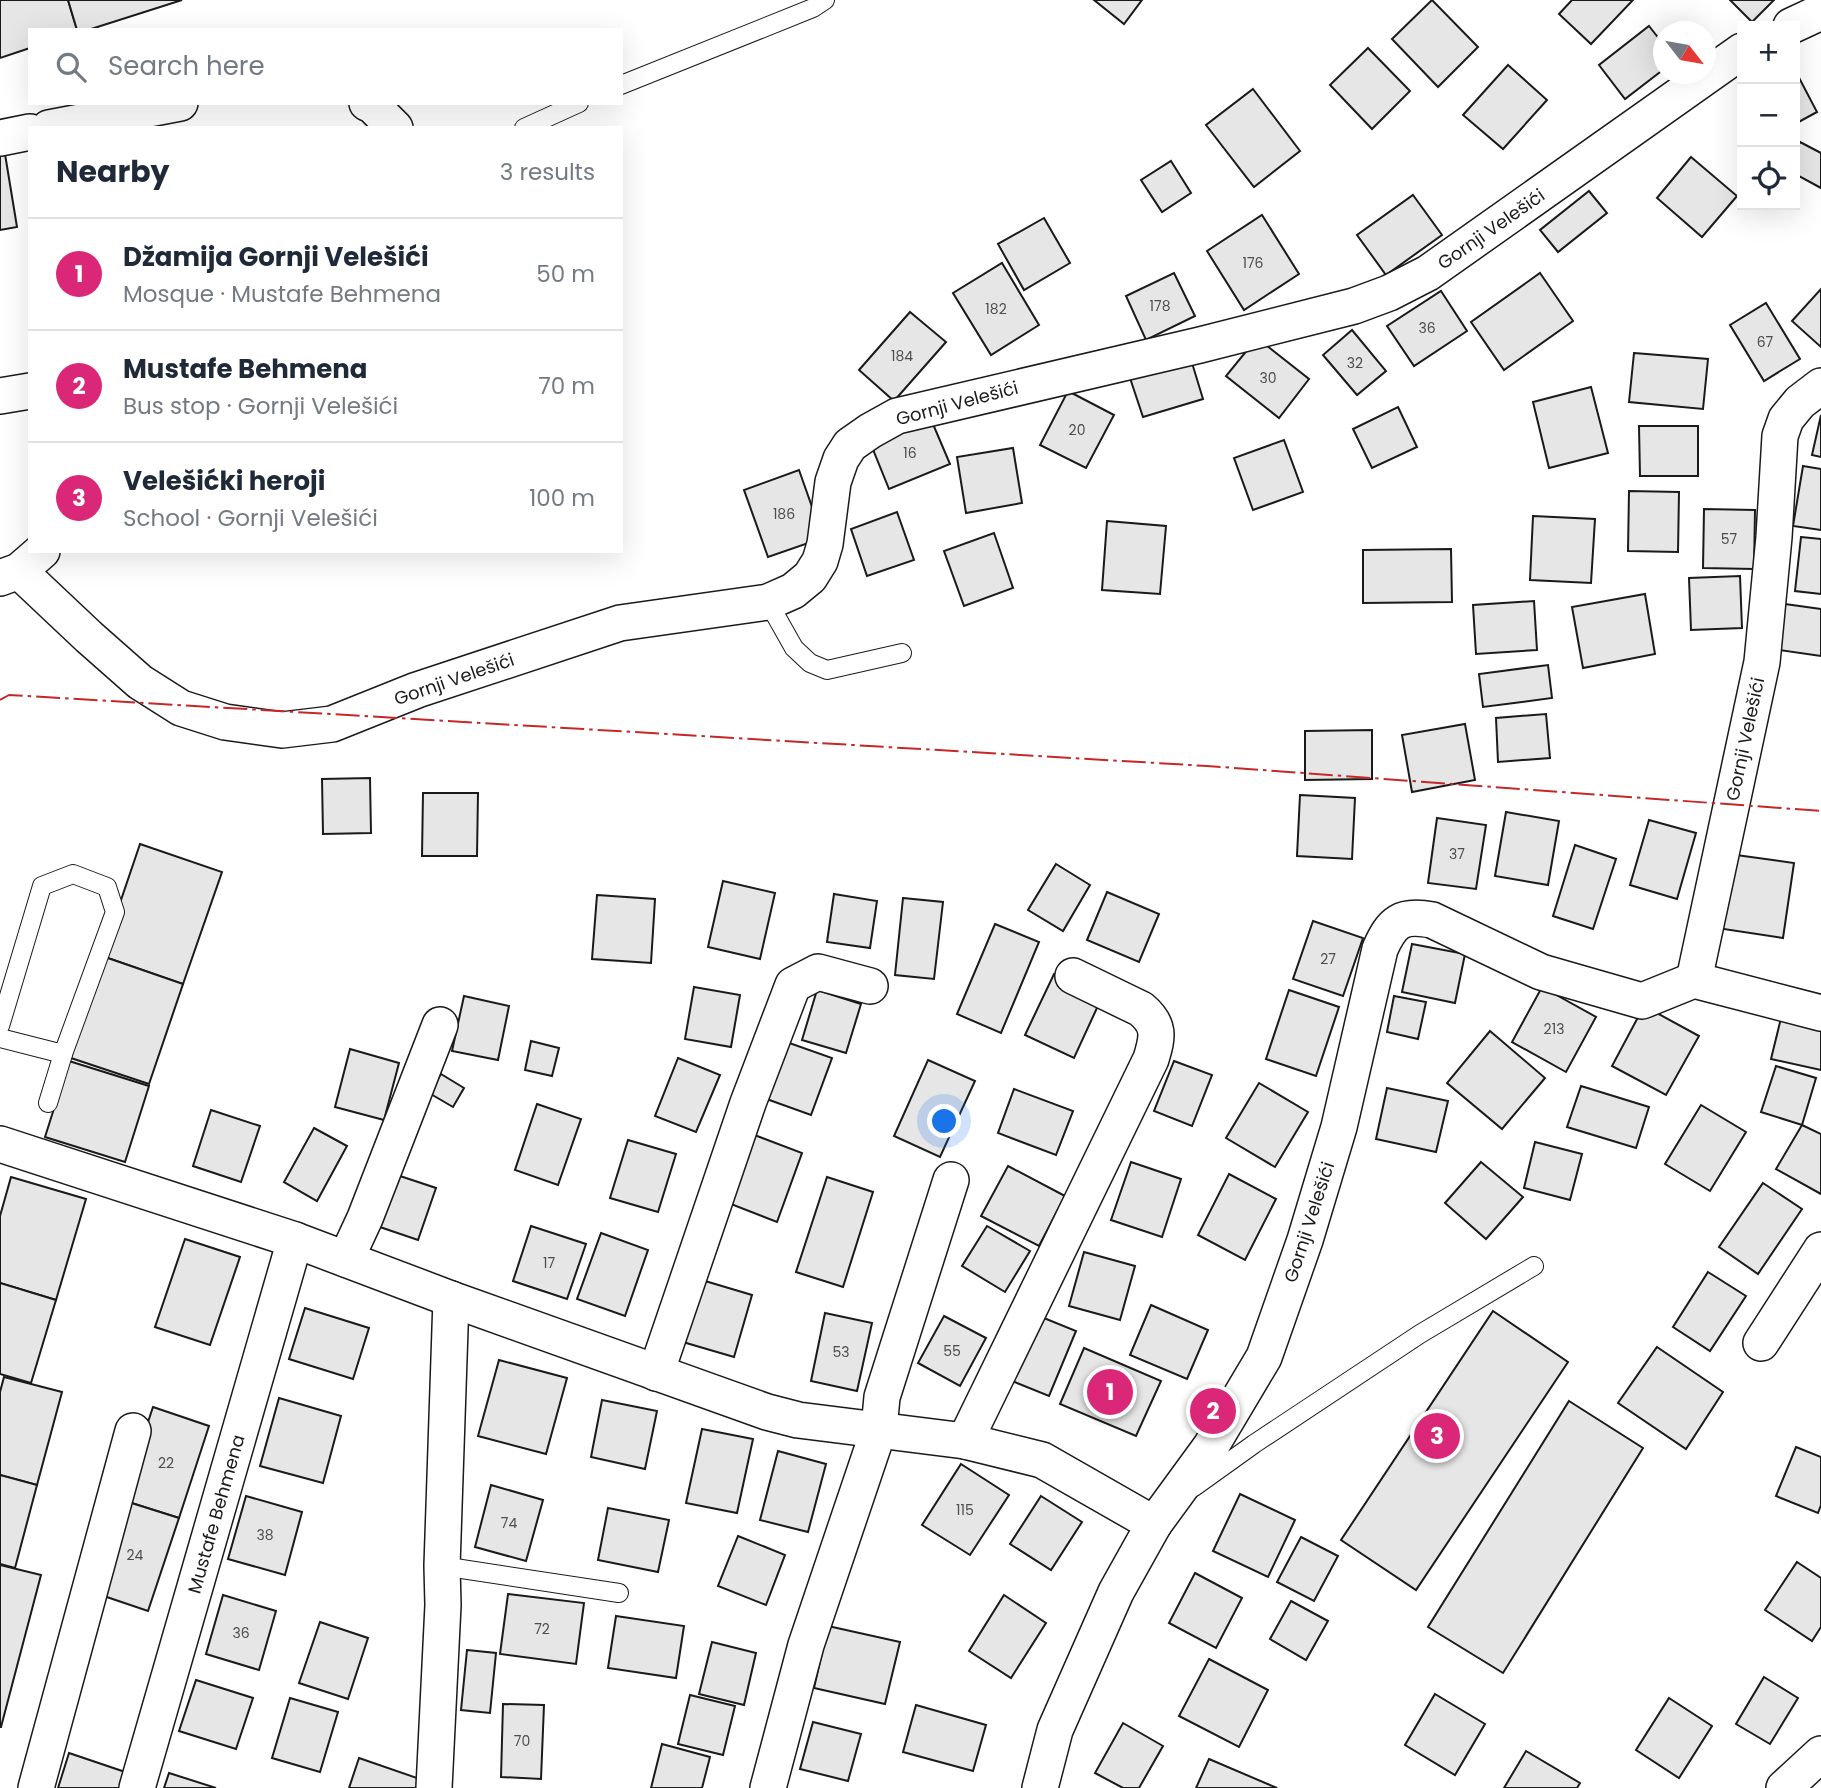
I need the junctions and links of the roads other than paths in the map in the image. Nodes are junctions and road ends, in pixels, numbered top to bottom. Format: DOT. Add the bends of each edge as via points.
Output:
graph roads {
  1 [pos="825,0"];
  2 [pos="1821,12"];
  3 [pos="1800,22"];
  4 [pos="1737,55"];
  5 [pos="623,84"];
  6 [pos="170,105"];
  7 [pos="372,105"];
  8 [pos="575,105"];
  9 [pos="59,126"];
  10 [pos="393,126"];
  11 [pos="528,126"];
  12 [pos="28,132"];
  13 [pos="0,138"];
  14 [pos="1821,386"];
  15 [pos="28,391"];
  16 [pos="0,396"];
  17 [pos="20,567"];
  18 [pos="768,602"];
  19 [pos="902,653"];
  20 [pos="1073,976"];
  21 [pos="1694,979"];
  22 [pos="870,986"];
  23 [pos="1821,1013"];
  24 [pos="440,1025"];
  25 [pos="0,1026"];
  26 [pos="0,1038"];
  27 [pos="63,1054"];
  28 [pos="48,1103"];
  29 [pos="0,1144"];
  30 [pos="951,1180"];
  31 [pos="295,1240"];
  32 [pos="1821,1250"];
  33 [pos="346,1259"];
  34 [pos="1534,1266"];
  35 [pos="451,1299"];
  36 [pos="1761,1343"];
  37 [pos="656,1373"];
  38 [pos="879,1429"];
  39 [pos="133,1431"];
  40 [pos="965,1441"];
  41 [pos="1162,1514"];
  42 [pos="442,1566"];
  43 [pos="619,1593"];
  44 [pos="1821,1754"];
  45 [pos="36,1788"];
  46 [pos="137,1788"];
  47 [pos="434,1788"];
  48 [pos="768,1788"];
  49 [pos="1040,1788"];
  50 [pos="1784,1788"];
  1 -- 5 [label="lane"];
  2 -- 3 [label="street"];
  4 -- 18 [label="street, Gornji Velešići" via="1460,252 1389,293 1200,345 897,416 870,431 841,459 820,561 793,591"];
  6 -- 9 [label="street"];
  7 -- 10 [label="street"];
  8 -- 11 [label="lane"];
  12 -- 13 [label="street"];
  14 -- 21 [label="street, Gornji Velešići" via="1786,419 1780,436 1762,663"];
  15 -- 16 [label="street"];
  17 -- 18 [label="street, Gornji Velešići" via="89,637 141,682 181,708 225,722 282,730 332,724 416,690 620,623"];
  18 -- 19 [label="lane" via="794,648 810,663 827,670"];
  20 -- 40 [label="street" via="1141,1009 1155,1024 1155,1047"];
  21 -- 23 [label="street"];
  21 -- 41 [label="street, Gornji Velešići" via="1642,1001 1541,972 1432,920 1400,921 1388,932 1380,949 1339,1127 1264,1357 1211,1446"];
  22 -- 37 [label="street" via="818,972 793,985"];
  24 -- 33 [label="street"];
  25 -- 27 [label="lane" via="42,886 73,874 107,887 115,912"];
  26 -- 27 [label="lane"];
  27 -- 28 [label="lane"];
  29 -- 31 [label="street"];
  30 -- 38 [label="street" via="882,1397"];
  31 -- 33 [label="street"];
  31 -- 46 [label="street, Mustafe Behmena"];
  32 -- 36 [label="street"];
  33 -- 35 [label="street"];
  34 -- 41 [label="lane" via="1420,1334 1254,1444"];
  35 -- 37 [label="street"];
  35 -- 42 [label="street"];
  37 -- 38 [label="street" via="798,1420"];
  38 -- 40 [label="street"];
  38 -- 48 [label="street" via="806,1645"];
  39 -- 45 [label="street"];
  40 -- 41 [label="street" via="1042,1461"];
  41 -- 49 [label="street, Gornji Velešići" via="1116,1592 1055,1730"];
  42 -- 43 [label="lane"];
  42 -- 47 [label="street"];
  44 -- 50 [label="street"];
}
